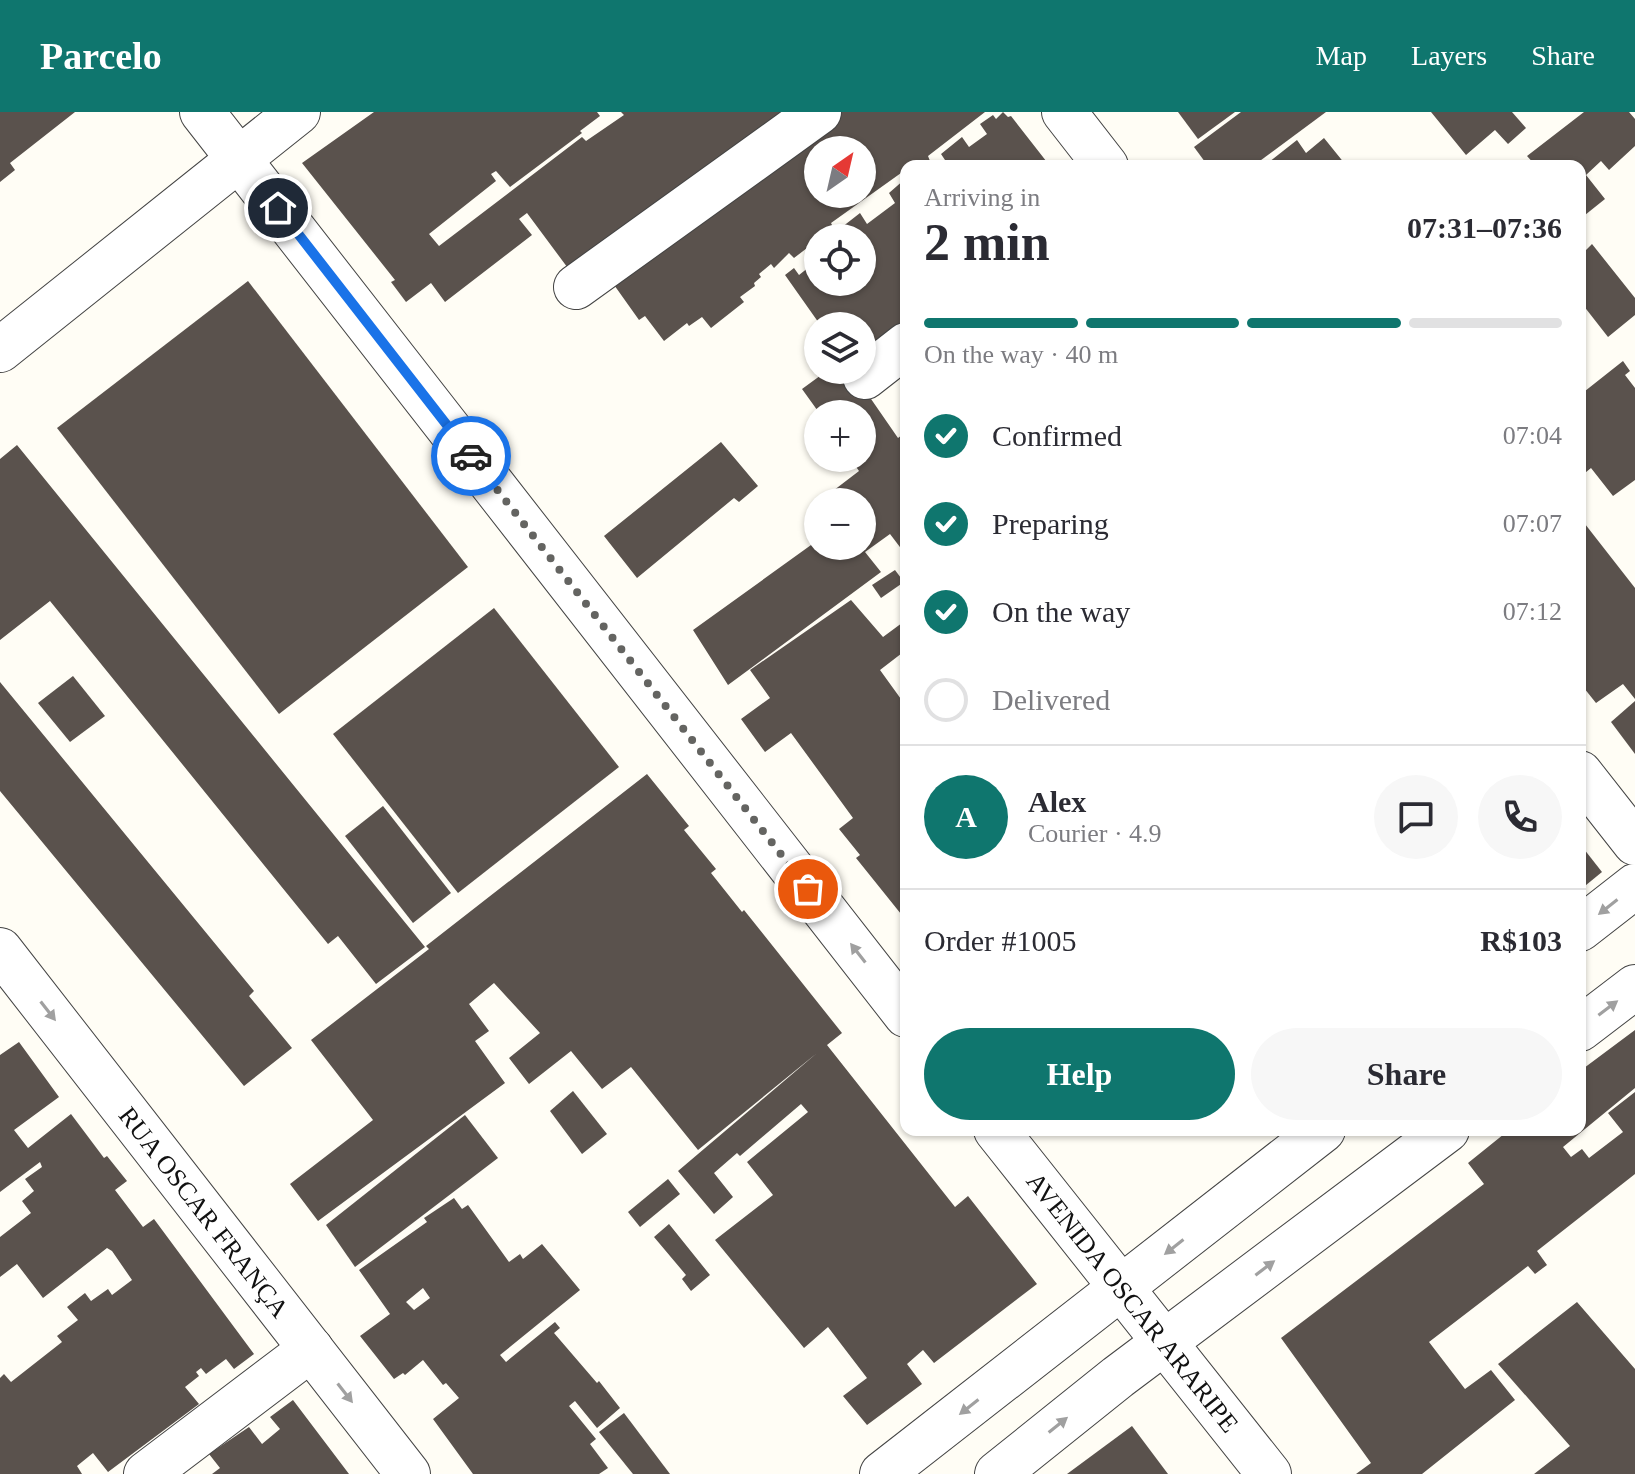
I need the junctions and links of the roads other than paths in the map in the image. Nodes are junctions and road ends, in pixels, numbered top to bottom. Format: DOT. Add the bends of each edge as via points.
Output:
graph roads {
  1 [pos="202,112"];
  2 [pos="298,112"];
  3 [pos="819,112"];
  4 [pos="1064,112"];
  5 [pos="239,158"];
  6 [pos="1101,160"];
  7 [pos="576,287"];
  8 [pos="0,350"];
  9 [pos="900,350"];
  10 [pos="876,368"];
  11 [pos="1586,781"];
  12 [pos="1635,843"];
  13 [pos="1635,886"];
  14 [pos="1586,924"];
  15 [pos="0,950"];
  16 [pos="1635,987"];
  17 [pos="900,1007"];
  18 [pos="1586,1024"];
  19 [pos="1001,1136"];
  20 [pos="1315,1136"];
  21 [pos="1439,1136"];
  22 [pos="1121,1288"];
  23 [pos="1165,1343"];
  24 [pos="311,1349"];
  25 [pos="146,1474"];
  26 [pos="408,1474"];
  27 [pos="882,1474"];
  28 [pos="997,1474"];
  29 [pos="1269,1474"];
  1 -- 5 [label="street"];
  2 -- 5 [label="street"];
  3 -- 7 [label="street"];
  4 -- 6 [label="street"];
  5 -- 8 [label="street"];
  17 -- 5 [label="street, one-way"];
  9 -- 10 [label="street"];
  11 -- 12 [label="street"];
  13 -- 14 [label="street, one-way"];
  15 -- 24 [label="street, RUA OSCAR FRANÇA, one-way"];
  18 -- 16 [label="street, one-way"];
  19 -- 22 [label="street, AVENIDA OSCAR ARARIPE"];
  20 -- 22 [label="street, one-way"];
  23 -- 21 [label="street, one-way"];
  22 -- 23 [label="street, AVENIDA OSCAR ARARIPE"];
  22 -- 27 [label="street, one-way"];
  28 -- 23 [label="street, one-way"];
  23 -- 29 [label="street, AVENIDA OSCAR ARARIPE"];
  24 -- 25 [label="street"];
  24 -- 26 [label="street, RUA OSCAR FRANÇA, one-way"];
}
